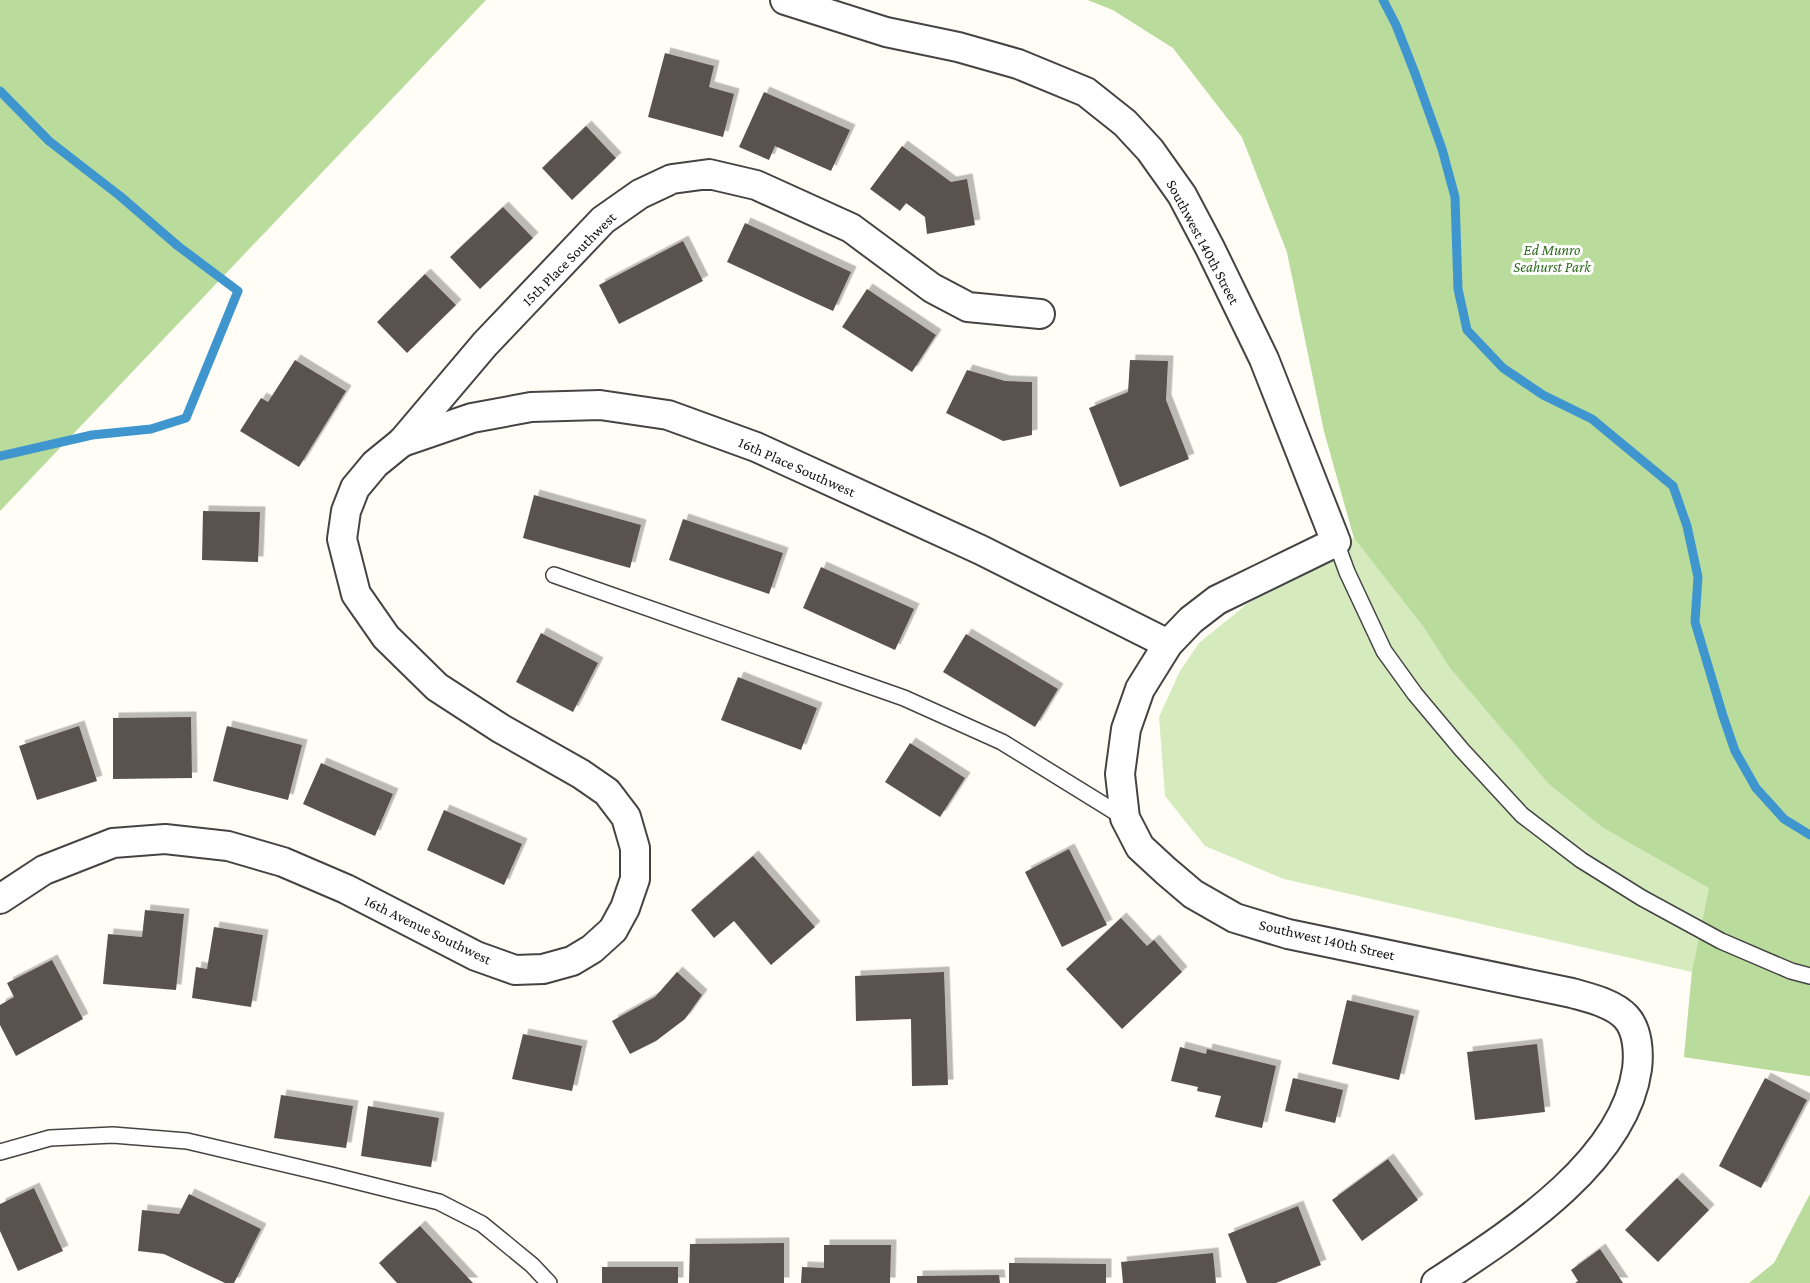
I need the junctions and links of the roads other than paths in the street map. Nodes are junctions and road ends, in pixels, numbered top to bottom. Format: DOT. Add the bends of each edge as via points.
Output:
graph roads {
  1 [pos="785,0"];
  2 [pos="1040,314"];
  3 [pos="402,442"];
  4 [pos="1336,542"];
  5 [pos="554,575"];
  6 [pos="1168,644"];
  7 [pos="1125,819"];
  8 [pos="0,899"];
  9 [pos="1810,976"];
  10 [pos="0,1152"];
  11 [pos="549,1283"];
  12 [pos="1436,1283"];
  1 -- 4 [label="street, Southwest 140th Street" via="886,32 958,46 1018,64 1086,93 1125,123 1182,195 1210,248 1264,359"];
  2 -- 3 [label="street, 15th Place Southwest" via="968,306 932,288 850,228 756,185 709,174 672,179 640,194 603,220 485,344"];
  3 -- 6 [label="street, 16th Place Southwest" via="472,418 531,407 600,405 668,415 756,447 981,550"];
  3 -- 8 [label="street, 16th Avenue Southwest" via="375,464 355,488 346,511 342,539 356,594 386,637 437,687 607,792 626,817 635,848 635,879 613,930 572,961 543,969 515,970 476,956 346,889 283,862 228,846 165,839 113,843 44,870"];
  4 -- 6 [label="street, Southwest 140th Street" via="1217,600"];
  4 -- 9 [label="lane, Southwest 140th Street" via="1384,651 1462,750 1522,815 1581,860 1642,898 1721,941"];
  5 -- 7 [label="lane" via="904,698 1002,742"];
  6 -- 7 [label="street, Southwest 140th Street" via="1140,689 1126,729 1120,774"];
  7 -- 12 [label="street, Southwest 140th Street" via="1140,847 1166,871 1193,894 1235,918 1288,934 1572,993 1606,1004 1626,1017 1639,1057 1635,1082 1616,1125 1592,1161 1542,1208"];
  10 -- 11 [label="lane" via="50,1138 113,1135 187,1141 331,1175 440,1202 482,1224"];
}
